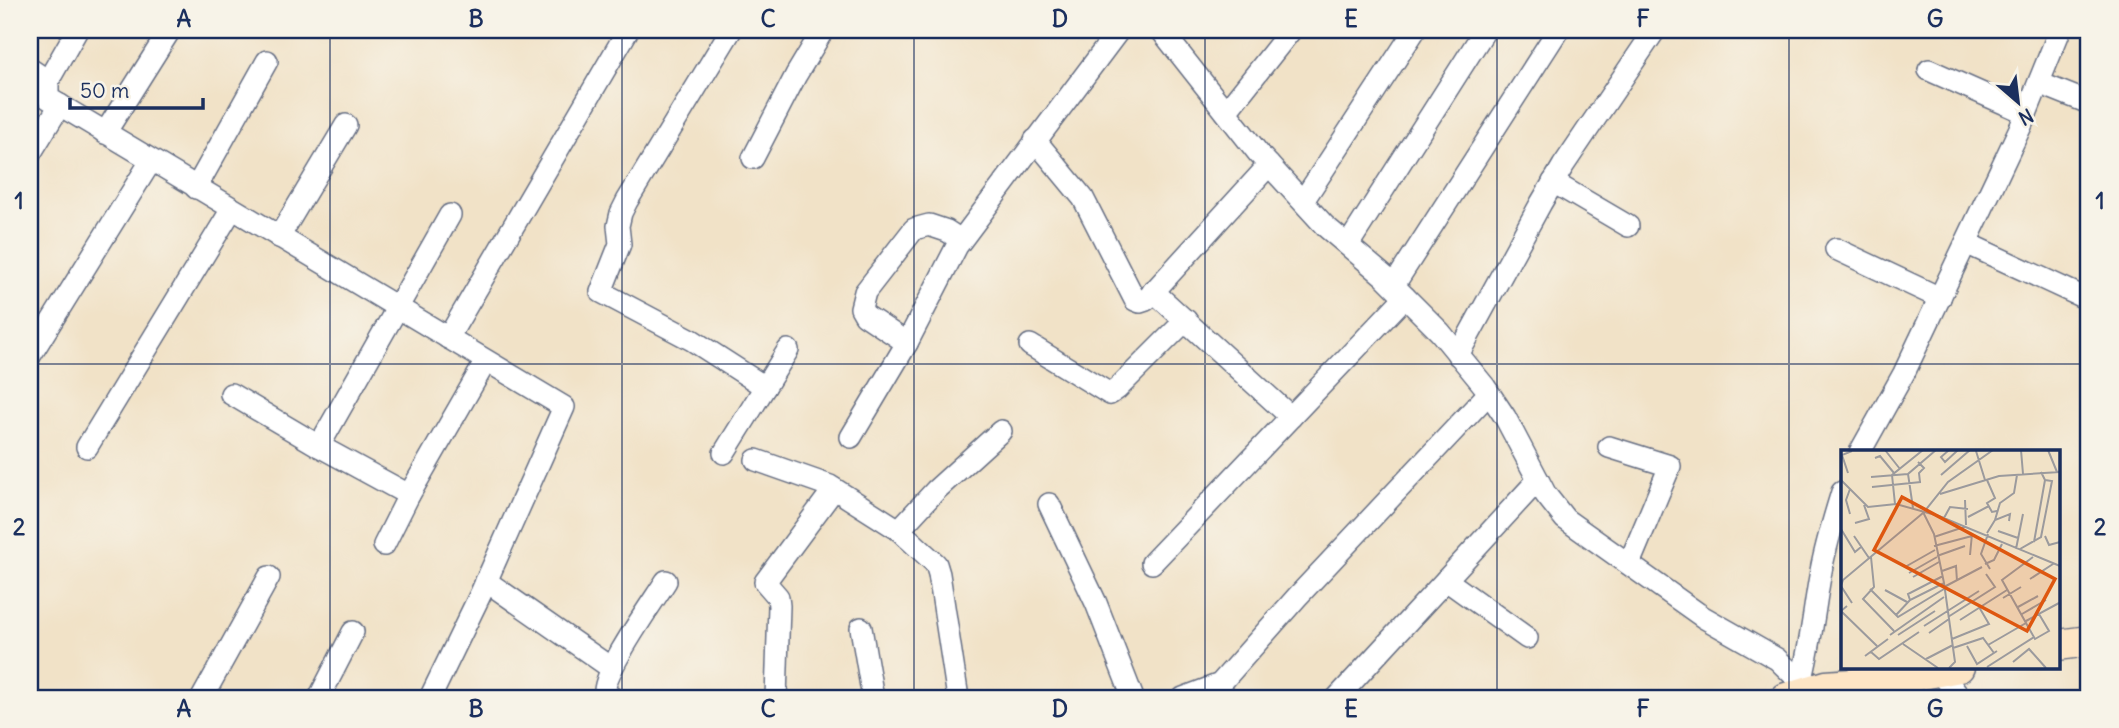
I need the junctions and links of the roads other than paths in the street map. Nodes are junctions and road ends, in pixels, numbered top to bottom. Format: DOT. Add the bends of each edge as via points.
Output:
graph roads {
  1 [pos="77,30"];
  2 [pos="170,30"];
  3 [pos="628,30"];
  4 [pos="731,30"];
  5 [pos="823,30"];
  6 [pos="1119,30"];
  7 [pos="1291,30"];
  8 [pos="1415,30"];
  9 [pos="1485,30"];
  10 [pos="1558,30"];
  11 [pos="1655,30"];
  12 [pos="2060,30"];
  13 [pos="1171,35"];
  14 [pos="267,61"];
  15 [pos="30,69"];
  16 [pos="1929,70"];
  17 [pos="48,81"];
  18 [pos="2039,83"];
  19 [pos="2089,103"];
  20 [pos="60,105"];
  21 [pos="1226,112"];
  22 [pos="2026,113"];
  23 [pos="346,125"];
  24 [pos="105,133"];
  25 [pos="1035,140"];
  26 [pos="30,154"];
  27 [pos="752,158"];
  28 [pos="151,161"];
  29 [pos="1269,165"];
  30 [pos="1553,183"];
  31 [pos="196,188"];
  32 [pos="1303,201"];
  33 [pos="232,209"];
  34 [pos="450,215"];
  35 [pos="1628,226"];
  36 [pos="279,237"];
  37 [pos="961,240"];
  38 [pos="1966,243"];
  39 [pos="1348,245"];
  40 [pos="1836,249"];
  41 [pos="1153,291"];
  42 [pos="1400,291"];
  43 [pos="1940,298"];
  44 [pos="2089,300"];
  45 [pos="397,308"];
  46 [pos="1186,320"];
  47 [pos="447,338"];
  48 [pos="907,342"];
  49 [pos="1030,345"];
  50 [pos="789,349"];
  51 [pos="1458,355"];
  52 [pos="30,356"];
  53 [pos="486,361"];
  54 [pos="765,387"];
  55 [pos="1489,393"];
  56 [pos="231,394"];
  57 [pos="1292,416"];
  58 [pos="1001,431"];
  59 [pos="851,437"];
  60 [pos="319,446"];
  61 [pos="87,447"];
  62 [pos="1609,447"];
  63 [pos="1861,450"];
  64 [pos="724,453"];
  65 [pos="757,460"];
  66 [pos="1538,480"];
  67 [pos="834,489"];
  68 [pos="409,495"];
  69 [pos="1841,499"];
  70 [pos="1049,504"];
  71 [pos="899,530"];
  72 [pos="384,545"];
  73 [pos="1152,563"];
  74 [pos="1629,564"];
  75 [pos="269,577"];
  76 [pos="1446,580"];
  77 [pos="486,581"];
  78 [pos="666,581"];
  79 [pos="861,628"];
  80 [pos="353,632"];
  81 [pos="1527,638"];
  82 [pos="2089,641"];
  83 [pos="2060,645"];
  84 [pos="611,668"];
  85 [pos="1949,669"];
  86 [pos="1799,693"];
  87 [pos="202,698"];
  88 [pos="319,698"];
  89 [pos="429,698"];
  90 [pos="612,698"];
  91 [pos="776,698"];
  92 [pos="873,698"];
  93 [pos="958,698"];
  94 [pos="1133,698"];
  95 [pos="1183,698"];
  96 [pos="1337,698"];
  97 [pos="1960,698"];
  1 -- 17 [label="street"];
  2 -- 24 [label="street"];
  3 -- 47 [label="street"];
  4 -- 54 [label="street" via="624,207 618,226 620,244 601,292 692,340"];
  5 -- 27 [label="street"];
  6 -- 25 [label="street"];
  7 -- 21 [label="street"];
  8 -- 32 [label="street"];
  9 -- 39 [label="street"];
  10 -- 42 [label="street"];
  11 -- 30 [label="street"];
  12 -- 18 [label="street"];
  13 -- 21 [label="street"];
  14 -- 31 [label="street"];
  15 -- 17 [label="street"];
  16 -- 22 [label="street"];
  17 -- 20 [label="street" via="48,98"];
  18 -- 19 [label="street"];
  18 -- 22 [label="street"];
  20 -- 24 [label="street"];
  20 -- 26 [label="street"];
  21 -- 29 [label="street"];
  22 -- 38 [label="street"];
  23 -- 36 [label="street"];
  24 -- 28 [label="street"];
  25 -- 37 [label="street"];
  25 -- 41 [label="street" via="1083,198 1136,300 1146,299"];
  28 -- 31 [label="street"];
  28 -- 52 [label="street"];
  29 -- 32 [label="street"];
  29 -- 41 [label="street"];
  30 -- 35 [label="street"];
  30 -- 51 [label="street"];
  31 -- 33 [label="street"];
  32 -- 39 [label="street"];
  33 -- 36 [label="street"];
  33 -- 61 [label="street"];
  34 -- 45 [label="street"];
  36 -- 45 [label="street"];
  37 -- 48 [label="street"];
  37 -- 48 [label="street" via="929,225 914,229 864,292 861,308 865,315"];
  38 -- 43 [label="street"];
  38 -- 44 [label="street"];
  39 -- 42 [label="street"];
  40 -- 43 [label="street"];
  41 -- 46 [label="street"];
  42 -- 51 [label="street"];
  42 -- 57 [label="street"];
  43 -- 63 [label="street"];
  45 -- 47 [label="street"];
  45 -- 60 [label="street"];
  46 -- 49 [label="street" via="1110,394"];
  46 -- 57 [label="street"];
  47 -- 53 [label="street"];
  48 -- 59 [label="street"];
  50 -- 54 [label="street"];
  51 -- 55 [label="street"];
  53 -- 68 [label="street"];
  53 -- 77 [label="street" via="564,407"];
  54 -- 64 [label="street"];
  55 -- 66 [label="street"];
  55 -- 95 [label="street" via="1220,684"];
  56 -- 60 [label="street"];
  57 -- 73 [label="street"];
  58 -- 71 [label="street"];
  60 -- 68 [label="street"];
  62 -- 74 [label="street" via="1670,466"];
  65 -- 67 [label="street"];
  66 -- 74 [label="street" via="1564,519"];
  66 -- 76 [label="street"];
  67 -- 71 [label="street"];
  67 -- 91 [label="street" via="765,582 778,597 779,606"];
  68 -- 72 [label="street"];
  69 -- 86 [label="street" via="1827,545"];
  70 -- 94 [label="street" via="1096,603"];
  71 -- 93 [label="street" via="936,564"];
  74 -- 86 [label="street" via="1703,617 1777,659"];
  75 -- 87 [label="street"];
  76 -- 81 [label="street"];
  76 -- 96 [label="street"];
  77 -- 84 [label="street"];
  77 -- 89 [label="street"];
  78 -- 84 [label="street"];
  79 -- 92 [label="street"];
  80 -- 88 [label="street"];
  82 -- 83 [label="main road"];
  84 -- 90 [label="street" via="604,690"];
  85 -- 86 [label="main road"];
  85 -- 97 [label="street"];
}
